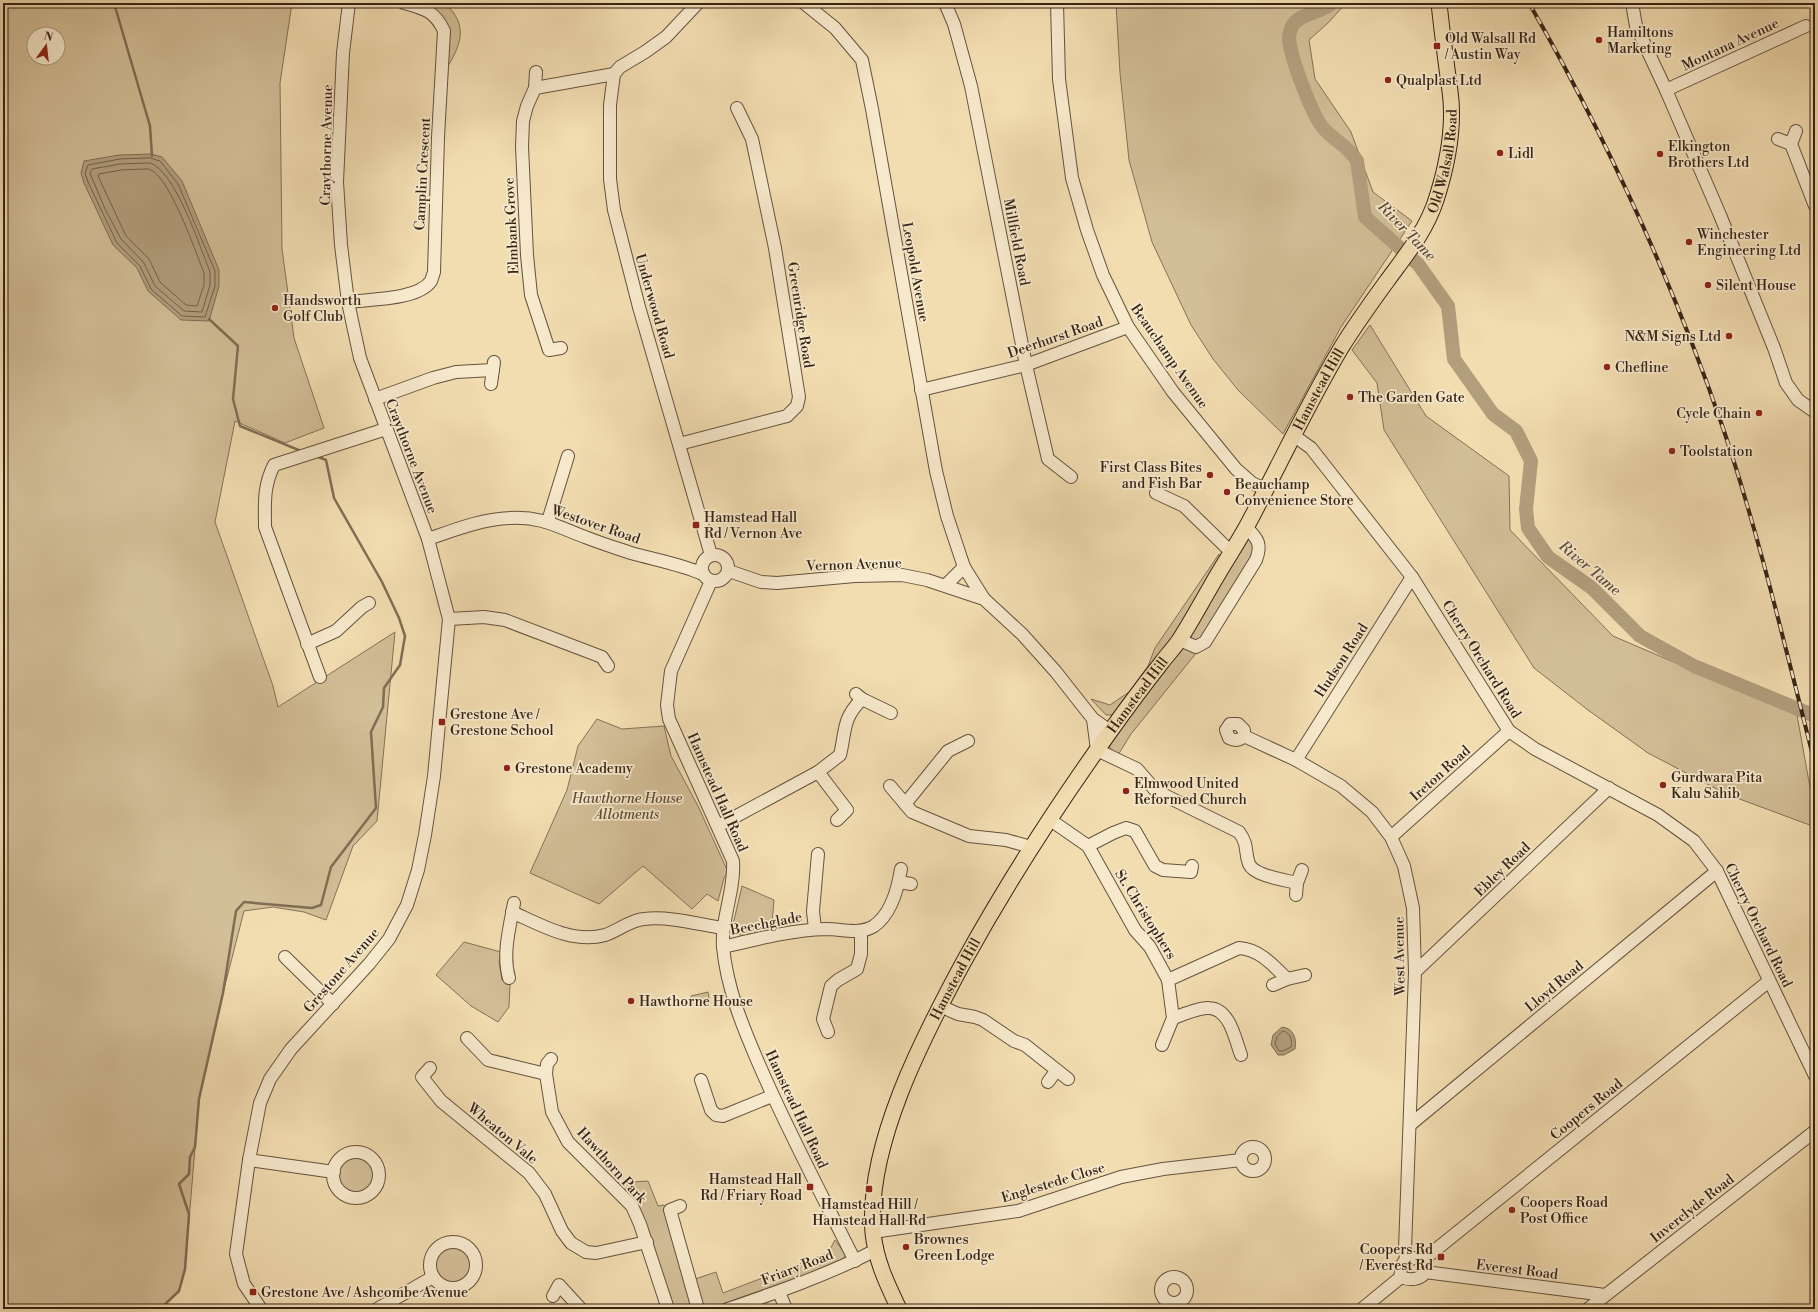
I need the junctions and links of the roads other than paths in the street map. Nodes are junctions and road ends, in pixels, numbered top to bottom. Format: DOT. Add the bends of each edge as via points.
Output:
graph roads {
  1 [pos="349,3"];
  2 [pos="404,3"];
  3 [pos="698,3"];
  4 [pos="804,3"];
  5 [pos="945,3"];
  6 [pos="1058,3"];
  7 [pos="1439,3"];
  8 [pos="1632,3"];
  9 [pos="1806,26"];
  10 [pos="536,72"];
  11 [pos="614,74"];
  12 [pos="535,88"];
  13 [pos="1666,90"];
  14 [pos="737,108"];
  15 [pos="1796,131"];
  16 [pos="1778,139"];
  17 [pos="1791,144"];
  18 [pos="1815,206"];
  19 [pos="1404,260"];
  20 [pos="348,302"];
  21 [pos="1128,327"];
  22 [pos="561,348"];
  23 [pos="1026,366"];
  24 [pos="491,384"];
  25 [pos="921,390"];
  26 [pos="375,399"];
  27 [pos="1815,412"];
  28 [pos="386,429"];
  29 [pos="1293,435"];
  30 [pos="679,444"];
  31 [pos="568,456"];
  32 [pos="1071,477"];
  33 [pos="1265,489"];
  34 [pos="1156,493"];
  35 [pos="548,522"];
  36 [pos="1246,527"];
  37 [pos="428,539"];
  38 [pos="1231,552"];
  39 [pos="712,557"];
  40 [pos="685,566"];
  41 [pos="964,567"];
  42 [pos="729,571"];
  43 [pos="1412,577"];
  44 [pos="707,578"];
  45 [pos="946,585"];
  46 [pos="984,600"];
  47 [pos="369,604"];
  48 [pos="449,620"];
  49 [pos="1180,640"];
  50 [pos="307,644"];
  51 [pos="608,666"];
  52 [pos="320,677"];
  53 [pos="891,713"];
  54 [pos="1093,719"];
  55 [pos="1110,731"];
  56 [pos="1510,731"];
  57 [pos="1244,736"];
  58 [pos="968,741"];
  59 [pos="1097,750"];
  60 [pos="1296,760"];
  61 [pos="818,772"];
  62 [pos="890,786"];
  63 [pos="1609,788"];
  64 [pos="905,804"];
  65 [pos="1049,819"];
  66 [pos="837,820"];
  67 [pos="718,826"];
  68 [pos="1392,837"];
  69 [pos="1088,846"];
  70 [pos="1031,848"];
  71 [pos="815,859"];
  72 [pos="1192,866"];
  73 [pos="901,869"];
  74 [pos="1302,870"];
  75 [pos="1717,871"];
  76 [pos="899,882"];
  77 [pos="1297,883"];
  78 [pos="912,884"];
  79 [pos="1296,895"];
  80 [pos="723,928"];
  81 [pos="815,929"];
  82 [pos="860,931"];
  83 [pos="723,947"];
  84 [pos="284,957"];
  85 [pos="1416,972"];
  86 [pos="1304,975"];
  87 [pos="509,978"];
  88 [pos="1287,979"];
  89 [pos="1168,980"];
  90 [pos="1769,981"];
  91 [pos="1273,985"];
  92 [pos="333,1004"];
  93 [pos="940,1006"];
  94 [pos="1173,1018"];
  95 [pos="828,1032"];
  96 [pos="468,1038"];
  97 [pos="1162,1045"];
  98 [pos="1240,1055"];
  99 [pos="551,1059"];
  100 [pos="430,1068"];
  101 [pos="1056,1071"];
  102 [pos="546,1074"];
  103 [pos="1815,1076"];
  104 [pos="1068,1079"];
  105 [pos="701,1080"];
  106 [pos="1048,1082"];
  107 [pos="772,1096"];
  108 [pos="1411,1124"];
  109 [pos="1815,1131"];
  110 [pos="249,1160"];
  111 [pos="1241,1160"];
  112 [pos="334,1172"];
  113 [pos="680,1206"];
  114 [pos="873,1232"];
  115 [pos="647,1242"];
  116 [pos="876,1250"];
  117 [pos="1406,1259"];
  118 [pos="1423,1260"];
  119 [pos="855,1261"];
  120 [pos="1425,1272"];
  121 [pos="433,1277"];
  122 [pos="1401,1277"];
  123 [pos="779,1292"];
  124 [pos="1605,1295"];
  125 [pos="553,1296"];
  126 [pos="261,1309"];
  127 [pos="377,1309"];
  128 [pos="581,1309"];
  129 [pos="668,1309"];
  130 [pos="698,1309"];
  131 [pos="728,1309"];
  132 [pos="786,1309"];
  133 [pos="899,1309"];
  134 [pos="1362,1309"];
  135 [pos="1588,1309"];
  1 -- 20 [label="street, Craythorne Avenue" via="343,53 337,182"];
  2 -- 20 [label="street, Camplin Crescent" via="424,8 434,14 444,32 434,272 432,280 412,294"];
  3 -- 11 [label="street" via="666,37 620,67"];
  4 -- 25 [label="street, Leopold Avenue" via="835,28 862,60"];
  5 -- 23 [label="street, Millfield Road" via="954,24 971,86"];
  6 -- 21 [label="street, Beauchamp Avenue" via="1059,79 1072,178 1103,275"];
  7 -- 19 [label="main road, Old Walsall Road" via="1450,90 1451,124 1448,153 1433,210"];
  8 -- 13 [label="street" via="1636,26"];
  9 -- 13 [label="street, Montana Avenue"];
  10 -- 12 [label="street, Elmbank Grove"];
  11 -- 12 [label="street"];
  11 -- 30 [label="street, Underwood Road" via="610,105 610,179 614,210 639,308"];
  12 -- 22 [label="street, Elmbank Grove" via="523,120 527,261 531,295 549,350"];
  13 -- 27 [label="street" via="1720,215 1786,383 1798,400"];
  14 -- 30 [label="street, Greenridge Road" via="752,139 775,248 799,397 797,406 787,416"];
  15 -- 17 [label="street"];
  16 -- 17 [label="street"];
  17 -- 18 [label="street"];
  19 -- 29 [label="main road, Hamstead Hill" via="1350,334"];
  20 -- 26 [label="street, Craythorne Avenue" via="360,358"];
  21 -- 23 [label="street, Deerhurst Road"];
  21 -- 33 [label="street, Beauchamp Avenue" via="1173,392 1236,469 1252,483"];
  23 -- 25 [label="street, Deerhurst Road"];
  23 -- 32 [label="street, Millfield Road" via="1048,459"];
  24 -- 26 [label="street" via="493,366 433,378"];
  25 -- 41 [label="street, Leopold Avenue" via="946,516"];
  26 -- 28 [label="street, Craythorne Avenue"];
  28 -- 37 [label="street, Craythorne Avenue"];
  28 -- 50 [label="street" via="274,465 267,480 265,527"];
  29 -- 33 [label="main road, Hamstead Hill"];
  29 -- 43 [label="street, Cherry Orchard Road" via="1311,448"];
  30 -- 39 [label="street, Underwood Road"];
  31 -- 35 [label="street"];
  33 -- 36 [label="main road, Hamstead Hill"];
  34 -- 38 [label="street" via="1184,506"];
  35 -- 37 [label="street, Westover Road" via="510,518 489,520"];
  35 -- 40 [label="street, Westover Road" via="632,553"];
  36 -- 38 [label="main road, Hamstead Hill"];
  36 -- 49 [label="street" via="1258,542 1260,551 1256,560 1205,642 1196,647"];
  37 -- 48 [label="street, Grestone Avenue"];
  38 -- 49 [label="main road, Hamstead Hill"];
  39 -- 40 [label="street"];
  39 -- 42 [label="street" via="726,560"];
  39 -- 44 [label="street" via="702,567"];
  40 -- 44 [label="street, Westover Road"];
  41 -- 45 [label="street"];
  41 -- 46 [label="street, Leopold Avenue"];
  42 -- 44 [label="street" via="721,580"];
  42 -- 45 [label="street, Vernon Avenue" via="761,582 902,575"];
  43 -- 56 [label="street, Cherry Orchard Road"];
  43 -- 60 [label="street, Hudson Road"];
  44 -- 67 [label="street, Hamstead Hall Road" via="671,671 667,705 669,719"];
  45 -- 46 [label="street, Vernon Avenue"];
  46 -- 54 [label="street, Vernon Avenue" via="1022,634"];
  47 -- 50 [label="street" via="362,607 336,631"];
  48 -- 51 [label="street" via="484,617 505,620 602,657"];
  48 -- 92 [label="street, Grestone Avenue" via="434,776 426,835 418,870 406,905 389,939"];
  49 -- 55 [label="main road, Hamstead Hill"];
  50 -- 52 [label="street"];
  53 -- 61 [label="street" via="858,696 844,728 840,754"];
  54 -- 55 [label="street, Vernon Avenue"];
  54 -- 59 [label="street"];
  55 -- 59 [label="main road, Hamstead Hill"];
  56 -- 63 [label="street, Cherry Orchard Road" via="1535,750"];
  56 -- 68 [label="street, Ireton Road"];
  57 -- 60 [label="street, West Avenue"];
  58 -- 64 [label="street" via="948,751"];
  59 -- 65 [label="main road, Hamstead Hill"];
  59 -- 77 [label="street" via="1137,769 1156,791 1239,832 1246,842 1250,865 1257,873"];
  60 -- 68 [label="street, West Avenue" via="1341,786 1372,812"];
  61 -- 66 [label="street" via="847,810"];
  61 -- 67 [label="street"];
  62 -- 64 [label="street"];
  63 -- 75 [label="street, Cherry Orchard Road" via="1658,815 1694,841"];
  63 -- 85 [label="street, Ebley Road"];
  64 -- 70 [label="street" via="912,812 969,836 1006,840"];
  65 -- 69 [label="street, St. Christophers"];
  65 -- 70 [label="main road, Hamstead Hill"];
  67 -- 80 [label="street, Hamstead Hall Road" via="733,861 734,873"];
  68 -- 85 [label="street, West Avenue" via="1404,866 1413,908"];
  69 -- 72 [label="street" via="1126,828 1135,831 1155,866 1163,870 1191,872"];
  69 -- 89 [label="street, St. Christophers" via="1135,930 1150,946"];
  70 -- 93 [label="main road, Hamstead Hill"];
  71 -- 81 [label="street, Beechglade"];
  73 -- 76 [label="street"];
  74 -- 77 [label="street"];
  75 -- 90 [label="street, Cherry Orchard Road"];
  75 -- 108 [label="street, Lloyd Road"];
  76 -- 78 [label="street"];
  76 -- 82 [label="street" via="883,917 873,926"];
  77 -- 79 [label="street"];
  80 -- 83 [label="street, Hamstead Hall Road"];
  80 -- 87 [label="street" via="656,918 642,919 612,932 582,938 548,929 513,908 506,955"];
  81 -- 82 [label="street, Beechglade"];
  81 -- 83 [label="street, Beechglade" via="788,932"];
  82 -- 95 [label="street" via="861,954 857,969 831,986 823,1019"];
  83 -- 107 [label="street, Hamstead Hall Road" via="727,974 738,1013"];
  84 -- 92 [label="street"];
  85 -- 108 [label="street, West Avenue"];
  86 -- 88 [label="street"];
  88 -- 89 [label="street" via="1268,960 1246,948 1239,948"];
  88 -- 91 [label="street"];
  89 -- 94 [label="street, St. Christophers"];
  90 -- 103 [label="street, Cherry Orchard Road"];
  90 -- 118 [label="street, Coopers Road"];
  92 -- 110 [label="street, Grestone Avenue" via="291,1049 270,1079 260,1103"];
  93 -- 101 [label="street" via="982,1020 1014,1041 1025,1045"];
  93 -- 114 [label="main road, Hamstead Hill" via="908,1072 889,1126 876,1174"];
  94 -- 97 [label="street, St. Christophers"];
  94 -- 98 [label="street" via="1208,1008 1220,1011 1227,1018"];
  96 -- 102 [label="street" via="488,1060"];
  99 -- 102 [label="street, Hawthorn Park" via="547,1064"];
  100 -- 115 [label="street, Wheaton Vale" via="422,1077 431,1089 441,1101 529,1173 545,1194 570,1243 586,1252 596,1253"];
  101 -- 104 [label="street"];
  101 -- 106 [label="street"];
  102 -- 115 [label="street, Hawthorn Park" via="552,1112 568,1142 632,1206"];
  105 -- 107 [label="street" via="711,1110 716,1115 723,1116"];
  107 -- 119 [label="street, Hamstead Hall Road"];
  108 -- 117 [label="street, West Avenue"];
  109 -- 124 [label="street, Inverclyde Road"];
  110 -- 112 [label="street"];
  110 -- 126 [label="street, Grestone Avenue" via="236,1254 244,1284"];
  111 -- 114 [label="street, Englestede Close" via="1163,1169 1121,1177 1018,1211"];
  113 -- 130 [label="street" via="670,1210"];
  114 -- 116 [label="main road, Hamstead Hill"];
  115 -- 129 [label="street, Hawthorn Park"];
  116 -- 119 [label="street, Friary Road"];
  116 -- 133 [label="main road, Hamstead Hill" via="881,1271"];
  117 -- 118 [label="street"];
  117 -- 122 [label="street" via="1400,1270"];
  118 -- 120 [label="street"];
  119 -- 123 [label="street, Friary Road"];
  120 -- 122 [label="street" via="1420,1278 1413,1280"];
  120 -- 124 [label="street, Everest Road"];
  121 -- 127 [label="street"];
  122 -- 134 [label="street"];
  123 -- 131 [label="street, Friary Road"];
  123 -- 132 [label="street"];
  124 -- 135 [label="street, Inverclyde Road"];
  125 -- 128 [label="street" via="559,1284"];
}
